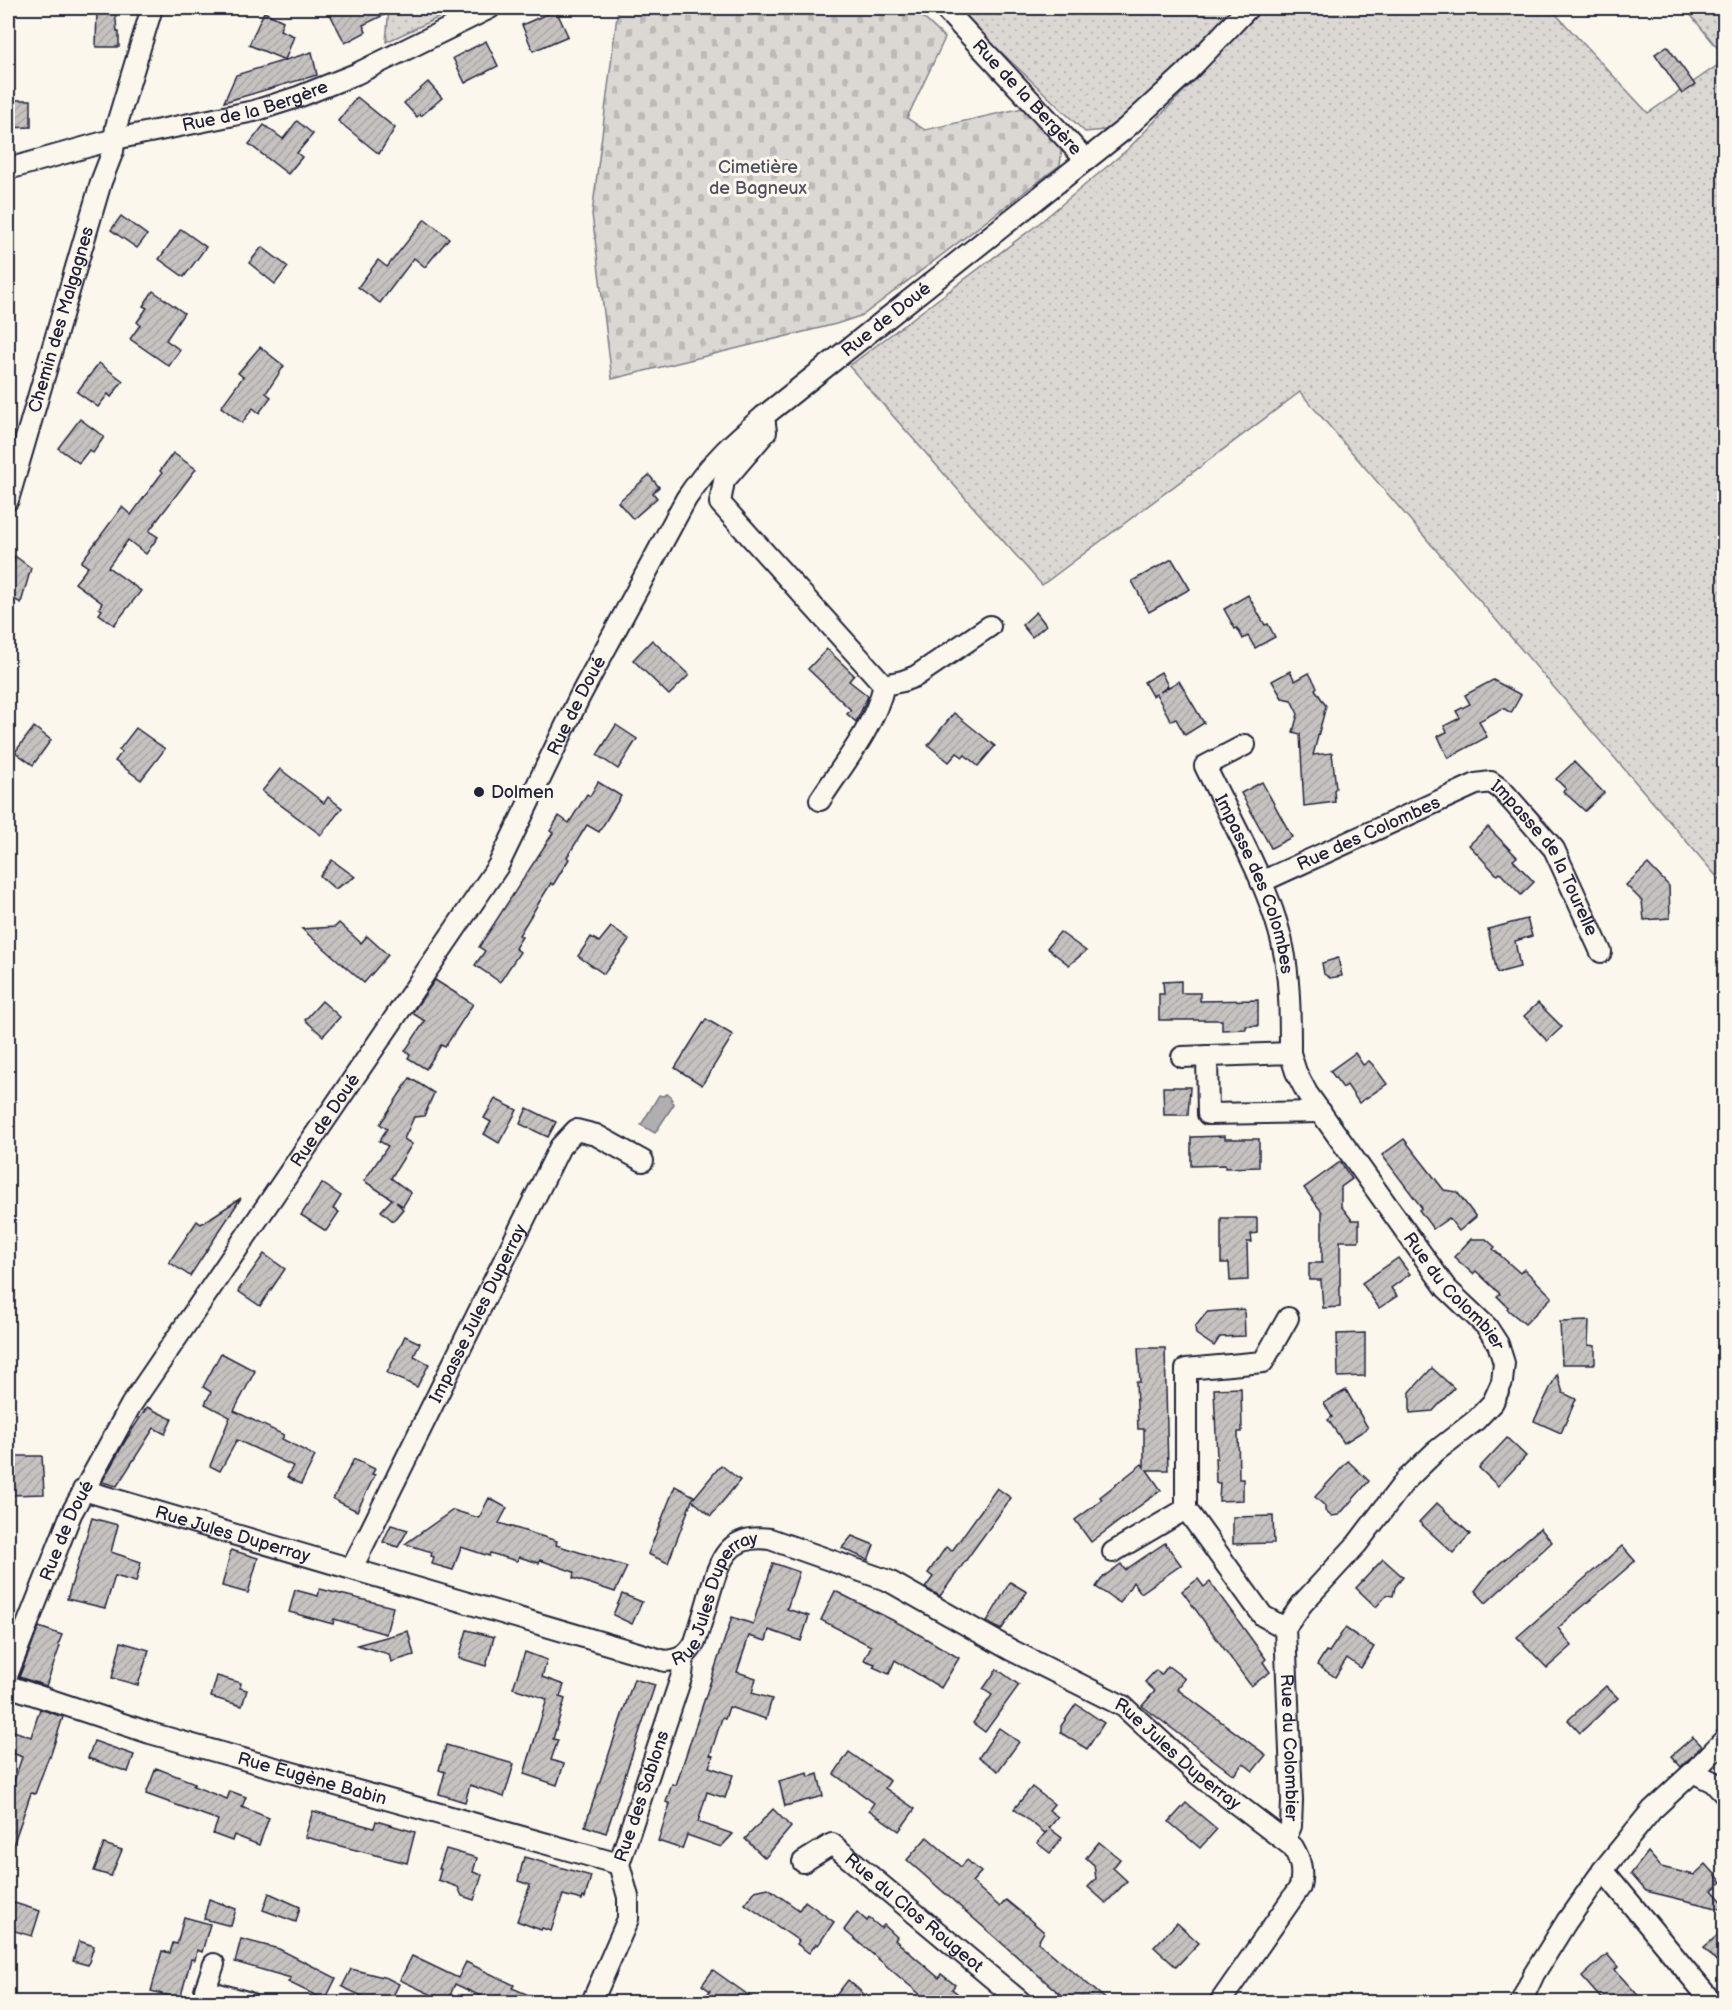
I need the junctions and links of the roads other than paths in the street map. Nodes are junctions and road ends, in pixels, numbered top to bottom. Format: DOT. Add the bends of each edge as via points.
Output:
graph roads {
  1 [pos="152,8"];
  2 [pos="490,8"];
  3 [pos="944,8"];
  4 [pos="1248,8"];
  5 [pos="115,139"];
  6 [pos="1086,160"];
  7 [pos="8,170"];
  8 [pos="764,416"];
  9 [pos="8,500"];
  10 [pos="990,626"];
  11 [pos="884,685"];
  12 [pos="1245,746"];
  13 [pos="1476,784"];
  14 [pos="820,800"];
  15 [pos="1261,882"];
  16 [pos="1601,952"];
  17 [pos="1290,1053"];
  18 [pos="1207,1056"];
  19 [pos="1182,1057"];
  20 [pos="1322,1112"];
  21 [pos="643,1161"];
  22 [pos="1288,1318"];
  23 [pos="82,1490"];
  24 [pos="1186,1509"];
  25 [pos="1113,1552"];
  26 [pos="352,1568"];
  27 [pos="1285,1628"];
  28 [pos="684,1656"];
  29 [pos="8,1673"];
  30 [pos="8,1686"];
  31 [pos="1725,1740"];
  32 [pos="1693,1772"];
  33 [pos="1725,1794"];
  34 [pos="1286,1840"];
  35 [pos="803,1862"];
  36 [pos="619,1864"];
  37 [pos="1603,1870"];
  38 [pos="214,1964"];
  39 [pos="247,2002"];
  40 [pos="592,2002"];
  41 [pos="1021,2002"];
  42 [pos="1220,2002"];
  43 [pos="1521,2002"];
  44 [pos="1712,2002"];
  1 -- 5 [label="street, Chemin des Malgagnes"];
  2 -- 5 [label="street, Rue de la Bergère" via="356,74 298,97 254,111"];
  3 -- 6 [label="street, Rue de la Bergère"];
  4 -- 6 [label="street, Rue de Doué" via="1157,101"];
  5 -- 7 [label="street, Rue de la Bergère"];
  5 -- 9 [label="street, Chemin des Malgagnes"];
  6 -- 8 [label="street, Rue de Doué"];
  8 -- 11 [label="street" via="766,432 724,481 720,503"];
  8 -- 23 [label="street, Rue de Doué" via="703,472 580,696 498,866 131,1405"];
  10 -- 11 [label="street" via="916,676"];
  11 -- 14 [label="street" via="873,718"];
  12 -- 15 [label="street, Impasse des Colombes" via="1205,766"];
  13 -- 15 [label="street, Rue des Colombes"];
  13 -- 16 [label="street, Impasse de la Tourelle" via="1491,782 1502,790 1554,849"];
  15 -- 17 [label="street, Impasse des Colombes" via="1285,954 1290,993"];
  17 -- 18 [label="street"];
  17 -- 20 [label="street, Rue du Colombier" via="1306,1093"];
  18 -- 19 [label="street"];
  18 -- 20 [label="street" via="1208,1114"];
  20 -- 27 [label="street, Rue du Colombier" via="1446,1288 1498,1344 1503,1373 1493,1402 1405,1481"];
  21 -- 26 [label="street, Impasse Jules Duperray" via="596,1135 576,1130 560,1148"];
  22 -- 24 [label="street" via="1263,1362 1186,1369"];
  23 -- 26 [label="street, Rue Jules Duperray"];
  23 -- 29 [label="street, Rue de Doué"];
  24 -- 25 [label="street"];
  24 -- 27 [label="street" via="1263,1616"];
  26 -- 28 [label="street, Rue Jules Duperray" via="656,1659 675,1660"];
  27 -- 34 [label="street, Rue du Colombier" via="1292,1801"];
  28 -- 34 [label="street, Rue Jules Duperray" via="695,1642 719,1563 747,1538 770,1539 889,1581 1011,1650 1123,1706 1196,1773"];
  28 -- 36 [label="street, Rue des Sablons" via="682,1675"];
  30 -- 36 [label="street, Rue Eugène Babin" via="150,1733"];
  31 -- 32 [label="street"];
  32 -- 33 [label="street" via="1713,1782"];
  32 -- 37 [label="street" via="1652,1810"];
  34 -- 42 [label="street" via="1300,1860 1300,1887"];
  35 -- 41 [label="street, Rue du Clos Rougeot" via="832,1844"];
  36 -- 40 [label="street, Rue des Sablons" via="628,1897 628,1919"];
  37 -- 43 [label="street" via="1534,1974"];
  37 -- 44 [label="street"];
  38 -- 39 [label="street" via="205,1990"];
}
